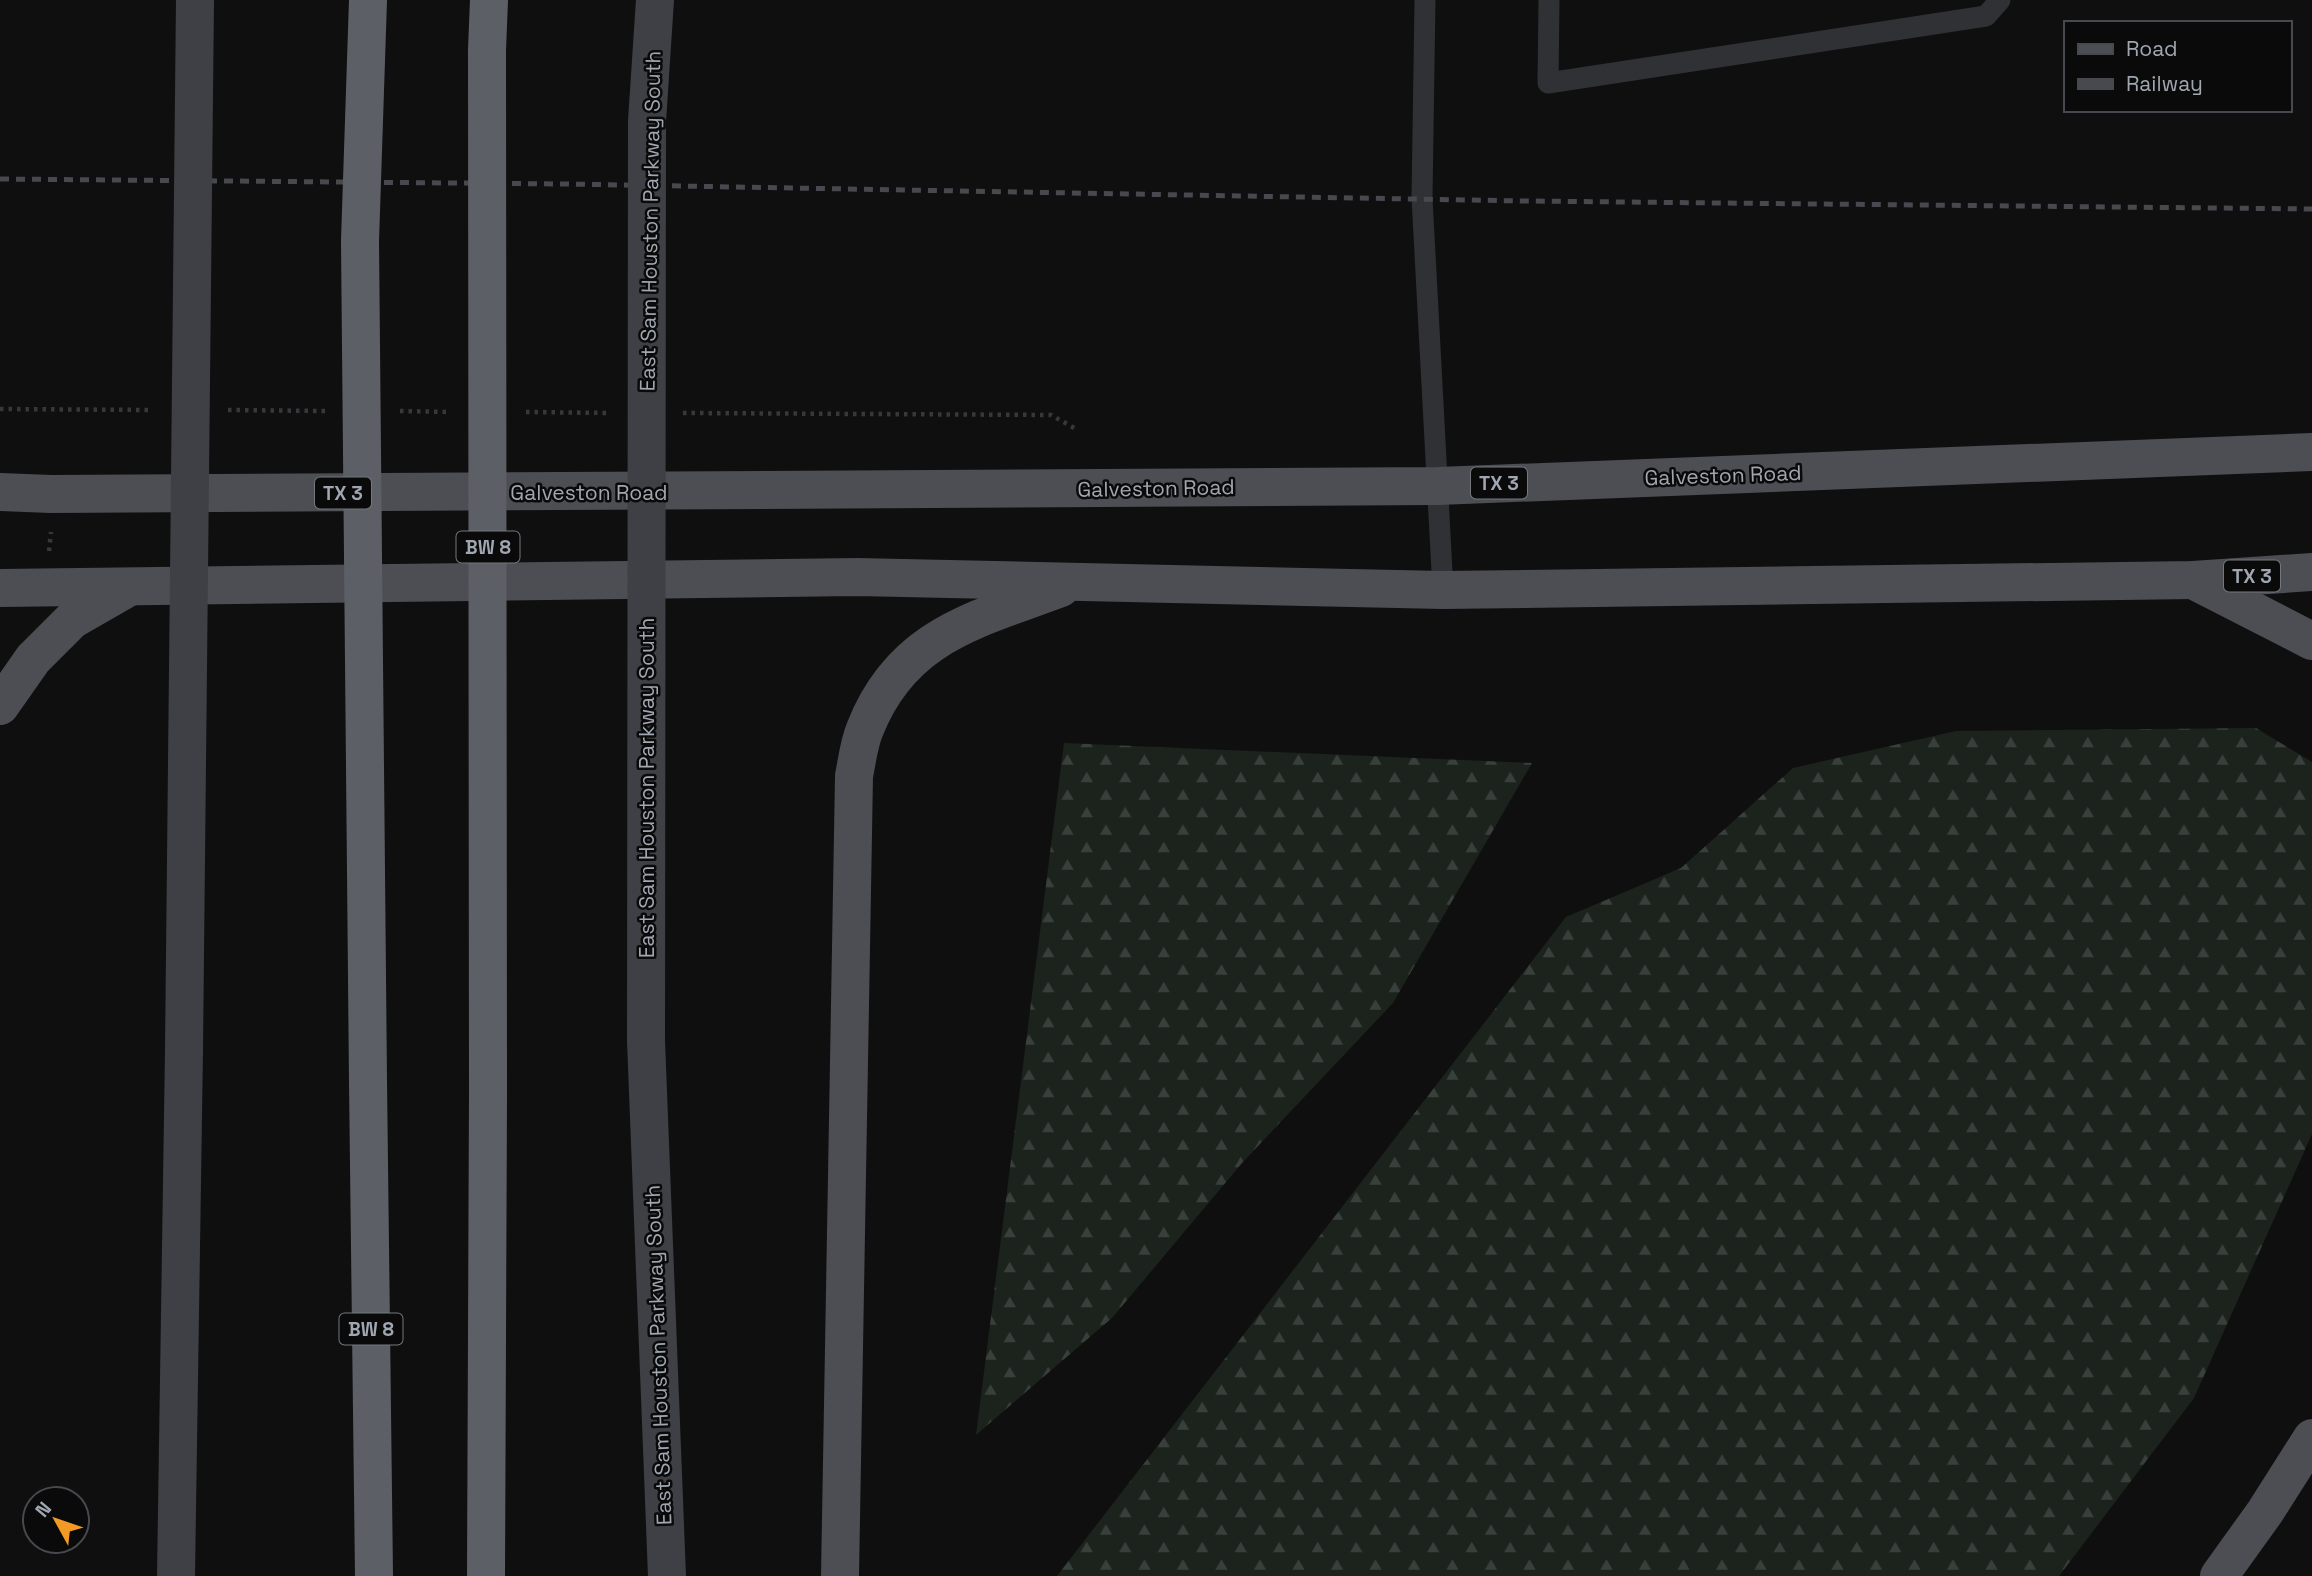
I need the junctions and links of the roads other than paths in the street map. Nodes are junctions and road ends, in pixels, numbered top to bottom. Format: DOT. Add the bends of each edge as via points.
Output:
graph roads {
  1 [pos="195,0"];
  2 [pos="368,0"];
  3 [pos="489,0"];
  4 [pos="655,0"];
  5 [pos="1425,0"];
  6 [pos="1549,0"];
  7 [pos="2000,0"];
  8 [pos="2312,452"];
  9 [pos="1438,485"];
  10 [pos="0,492"];
  11 [pos="2312,572"];
  12 [pos="2193,580"];
  13 [pos="1080,581"];
  14 [pos="0,588"];
  15 [pos="128,588"];
  16 [pos="1443,590"];
  17 [pos="2312,641"];
  18 [pos="0,706"];
  19 [pos="2312,1438"];
  20 [pos="176,1576"];
  21 [pos="374,1576"];
  22 [pos="486,1576"];
  23 [pos="667,1576"];
  24 [pos="840,1576"];
  25 [pos="2218,1576"];
  1 -- 20 [label="main road, bridge"];
  2 -- 21 [label="highway, BW 8, bridge" via="360,241"];
  3 -- 22 [label="highway, BW 8, bridge"];
  4 -- 23 [label="main road, East Sam Houston Parkway South, bridge" via="648,121 646,1041"];
  5 -- 9 [label="lane" via="1422,198"];
  6 -- 7 [label="lane" via="1548,83 1986,16"];
  8 -- 9 [label="main road, Galveston Road / TX 3"];
  9 -- 10 [label="main road, Galveston Road / TX 3"];
  9 -- 16 [label="lane"];
  11 -- 12 [label="main road, TX 3"];
  12 -- 16 [label="main road, TX 3"];
  12 -- 17 [label="main road"];
  13 -- 15 [label="main road, TX 3" via="857,577"];
  13 -- 16 [label="main road, TX 3"];
  13 -- 24 [label="main road" via="958,626 930,643 905,664 864,729 853,776"];
  14 -- 15 [label="main road, TX 3"];
  15 -- 18 [label="main road" via="72,620 33,659"];
  19 -- 25 [label="main road"];
}
